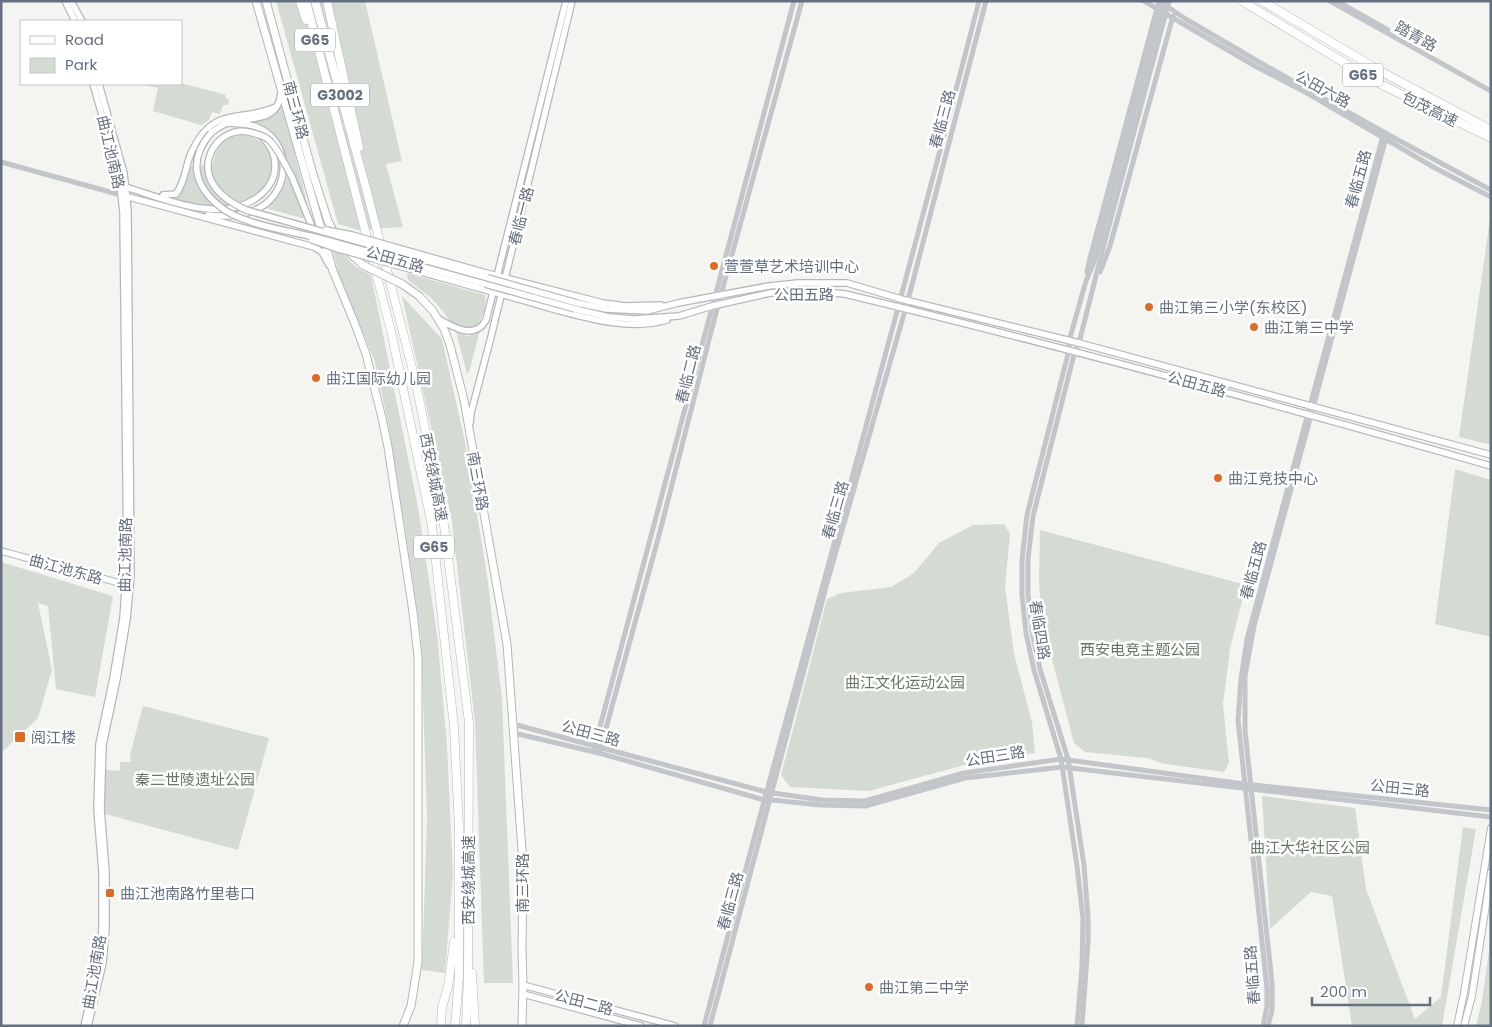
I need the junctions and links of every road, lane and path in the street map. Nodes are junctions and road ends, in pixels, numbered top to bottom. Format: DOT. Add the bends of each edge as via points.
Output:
graph roads {
  1 [pos="65,1"];
  2 [pos="71,1"];
  3 [pos="256,1"];
  4 [pos="266,1"];
  5 [pos="300,1"];
  6 [pos="306,1"];
  7 [pos="315,1"];
  8 [pos="327,1"];
  9 [pos="566,1"];
  10 [pos="572,1"];
  11 [pos="794,1"];
  12 [pos="802,1"];
  13 [pos="979,1"];
  14 [pos="986,1"];
  15 [pos="1144,1"];
  16 [pos="1159,1"];
  17 [pos="1164,1"];
  18 [pos="1169,1"];
  19 [pos="1242,1"];
  20 [pos="1262,1"];
  21 [pos="1330,1"];
  22 [pos="1337,1"];
  23 [pos="1157,10"];
  24 [pos="1174,11"];
  25 [pos="1172,18"];
  26 [pos="74,20"];
  27 [pos="81,20"];
  28 [pos="325,79"];
  29 [pos="94,85"];
  30 [pos="99,85"];
  31 [pos="282,88"];
  32 [pos="1491,89"];
  33 [pos="276,107"];
  34 [pos="228,123"];
  35 [pos="1491,130"];
  36 [pos="259,135"];
  37 [pos="1385,136"];
  38 [pos="1491,138"];
  39 [pos="1,162"];
  40 [pos="126,188"];
  41 [pos="366,188"];
  42 [pos="1491,190"];
  43 [pos="151,195"];
  44 [pos="124,196"];
  45 [pos="1491,197"];
  46 [pos="192,213"];
  47 [pos="306,226"];
  48 [pos="292,232"];
  49 [pos="1102,244"];
  50 [pos="322,252"];
  51 [pos="333,272"];
  52 [pos="498,276"];
  53 [pos="505,278"];
  54 [pos="1086,281"];
  55 [pos="1095,284"];
  56 [pos="494,292"];
  57 [pos="501,295"];
  58 [pos="718,296"];
  59 [pos="904,300"];
  60 [pos="678,303"];
  61 [pos="715,305"];
  62 [pos="576,306"];
  63 [pos="898,307"];
  64 [pos="905,308"];
  65 [pos="679,316"];
  66 [pos="439,319"];
  67 [pos="1069,341"];
  68 [pos="1079,343"];
  69 [pos="1072,351"];
  70 [pos="1312,406"];
  71 [pos="1310,414"];
  72 [pos="469,430"];
  73 [pos="1491,455"];
  74 [pos="1491,466"];
  75 [pos="1,551"];
  76 [pos="128,585"];
  77 [pos="513,724"];
  78 [pos="514,733"];
  79 [pos="597,750"];
  80 [pos="1061,759"];
  81 [pos="1068,760"];
  82 [pos="1062,766"];
  83 [pos="1070,767"];
  84 [pos="1245,786"];
  85 [pos="1252,787"];
  86 [pos="769,792"];
  87 [pos="767,800"];
  88 [pos="1491,810"];
  89 [pos="1491,817"];
  90 [pos="1491,828"];
  91 [pos="468,843"];
  92 [pos="459,870"];
  93 [pos="1491,872"];
  94 [pos="523,985"];
  95 [pos="523,994"];
  96 [pos="84,1026"];
  97 [pos="88,1026"];
  98 [pos="403,1026"];
  99 [pos="441,1026"];
  100 [pos="455,1026"];
  101 [pos="466,1026"];
  102 [pos="475,1026"];
  103 [pos="522,1026"];
  104 [pos="641,1026"];
  105 [pos="675,1026"];
  106 [pos="704,1026"];
  107 [pos="710,1026"];
  108 [pos="1077,1026"];
  109 [pos="1082,1026"];
  110 [pos="1263,1026"];
  111 [pos="1268,1026"];
  112 [pos="1456,1026"];
  113 [pos="1464,1026"];
  1 -- 26 [label="main road"];
  2 -- 27 [label="main road"];
  3 -- 31 [label="highway, 南三环路"];
  4 -- 66 [label="highway, 南三环路, bridge" via="312,171 328,221 340,244 363,265 419,296"];
  5 -- 28 [label="highway"];
  6 -- 28 [label="highway, 西安绕城高速 / G65"];
  7 -- 41 [label="highway, 西安绕城高速 / G3002"];
  8 -- 41 [label="highway, G65"];
  9 -- 52 [label="main road, 春临一路"];
  10 -- 53 [label="main road, 春临一路"];
  11 -- 58 [label="street, 春临二路"];
  12 -- 58 [label="street, 春临二路"];
  13 -- 59 [label="street, 春临三路"];
  14 -- 59 [label="street, 春临三路"];
  15 -- 23 [label="street, 公田六路"];
  16 -- 23 [label="street"];
  16 -- 24 [label="street, 公田六路"];
  17 -- 49 [label="street, bridge"];
  18 -- 49 [label="street, bridge"];
  19 -- 38 [label="highway, 包茂高速 / G65" via="1376,82"];
  20 -- 35 [label="highway, 包茂高速 / G65" via="1382,72"];
  21 -- 32 [label="street, 踏青路"];
  22 -- 32 [label="street, 踏青路"];
  23 -- 25 [label="street, 公田六路"];
  23 -- 54 [label="street"];
  24 -- 25 [label="street"];
  24 -- 37 [label="street, 公田六路"];
  25 -- 37 [label="street, 公田六路"];
  25 -- 55 [label="street" via="1110,246"];
  28 -- 92 [label="highway, 西安绕城高速 / G65" via="391,332 432,526 454,728"];
  29 -- 44 [label="main road, 曲江池南路"];
  30 -- 40 [label="main road, 曲江池南路"];
  31 -- 33 [label="main road"];
  31 -- 51 [label="highway, 南三环路"];
  33 -- 34 [label="main road" via="265,117"];
  33 -- 43 [label="main road" via="260,113 227,117 211,125 190,153 176,194"];
  34 -- 46 [label="main road" via="253,125 274,139 284,162 281,183 267,203 249,212 225,216"];
  34 -- 48 [label="main road, 公田五路, bridge" via="211,133 201,147 196,164 203,190 235,216"];
  36 -- 43 [label="main road, bridge" via="270,145 274,174 267,188 251,202 237,207 203,208"];
  36 -- 47 [label="main road, 公田五路, bridge" via="236,131 220,140 209,157 213,183 236,205"];
  36 -- 50 [label="main road, bridge" via="270,141 292,177"];
  37 -- 42 [label="street, 公田六路"];
  37 -- 45 [label="street, 公田六路"];
  37 -- 70 [label="street, 春临五路"];
  39 -- 44 [label="street"];
  40 -- 43 [label="main road"];
  40 -- 44 [label="main road, 曲江池南路"];
  41 -- 91 [label="highway, 西安绕城高速 / G65" via="416,383 444,525 469,723"];
  44 -- 46 [label="main road"];
  44 -- 76 [label="main road, 曲江池南路" via="128,230"];
  46 -- 50 [label="main road"];
  47 -- 52 [label="main road, bridge" via="352,235"];
  47 -- 62 [label="main road, 公田五路, bridge"];
  48 -- 56 [label="main road, bridge" via="335,248"];
  48 -- 62 [label="main road, 公田五路, bridge"];
  49 -- 54 [label="street, 春临四路"];
  49 -- 55 [label="street, 春临四路"];
  50 -- 51 [label="main road"];
  51 -- 98 [label="highway, 南三环路" via="366,354 382,418 418,657 418,962 411,1006"];
  52 -- 53 [label="main road"];
  52 -- 56 [label="main road, 春临一路"];
  53 -- 57 [label="main road, 春临一路"];
  53 -- 60 [label="main road" via="614,305"];
  54 -- 67 [label="street, 春临四路"];
  55 -- 68 [label="street, 春临四路"];
  56 -- 57 [label="main road"];
  56 -- 66 [label="main road, 春临一路" via="486,320 475,330 463,331"];
  57 -- 65 [label="main road" via="621,323 656,323"];
  57 -- 72 [label="main road, 春临一路" via="470,413"];
  58 -- 59 [label="main road, 公田五路" via="798,283 847,283"];
  58 -- 60 [label="main road, 公田五路"];
  58 -- 61 [label="street, 春临二路"];
  59 -- 63 [label="street, 春临三路"];
  59 -- 64 [label="street, 春临三路"];
  59 -- 67 [label="main road, 公田五路"];
  60 -- 62 [label="main road, 公田五路" via="630,312"];
  61 -- 63 [label="main road, 公田五路" via="770,293 813,290"];
  61 -- 65 [label="main road, 公田五路"];
  61 -- 79 [label="street, 春临二路"];
  62 -- 65 [label="main road, 公田五路" via="623,319"];
  63 -- 64 [label="main road, 公田五路"];
  63 -- 86 [label="street, 春临三路"];
  64 -- 69 [label="main road, 公田五路"];
  64 -- 86 [label="street, 春临三路"];
  66 -- 72 [label="highway, 南三环路" via="450,345"];
  67 -- 68 [label="main road, 公田五路"];
  67 -- 69 [label="street, 春临四路"];
  68 -- 69 [label="street, 春临四路"];
  68 -- 70 [label="main road, 公田五路"];
  69 -- 71 [label="main road, 公田五路"];
  69 -- 80 [label="street, 春临四路" via="1027,515 1022,560 1026,633"];
  69 -- 81 [label="street, 春临四路" via="1033,516 1028,559 1032,632"];
  70 -- 71 [label="street, 春临五路"];
  70 -- 73 [label="main road, 公田五路"];
  71 -- 74 [label="main road, 公田五路"];
  71 -- 84 [label="street, 春临五路" via="1244,655 1238,720"];
  71 -- 85 [label="street, 春临五路" via="1248,654 1245,731"];
  72 -- 77 [label="highway, 南三环路" via="507,644"];
  75 -- 76 [label="main road, 曲江池东路"];
  76 -- 96 [label="main road, 曲江池南路" via="99,744 97,809 102,928 99,963"];
  76 -- 97 [label="main road, 曲江池南路" via="127,619 103,744 101,809 106,928 103,963"];
  77 -- 78 [label="highway, 南三环路"];
  77 -- 79 [label="street, 公田三路"];
  78 -- 79 [label="street, 公田三路"];
  78 -- 94 [label="highway, 南三环路" via="523,864"];
  79 -- 86 [label="street, 公田三路"];
  79 -- 87 [label="street, 公田三路"];
  80 -- 81 [label="street, 公田三路"];
  80 -- 82 [label="street, 春临四路"];
  80 -- 86 [label="street, 公田三路" via="964,773 865,801 822,800"];
  81 -- 83 [label="street, 春临四路"];
  81 -- 84 [label="street, 公田三路"];
  82 -- 83 [label="street, 公田三路"];
  82 -- 87 [label="street, 公田三路" via="965,778 865,806"];
  82 -- 108 [label="street, 春临四路" via="1083,918"];
  83 -- 84 [label="street, 公田三路"];
  83 -- 109 [label="street, 春临四路" via="1088,918"];
  84 -- 85 [label="street, 公田三路"];
  84 -- 110 [label="street, 春临五路" via="1268,988"];
  85 -- 88 [label="street, 公田三路"];
  85 -- 89 [label="street, 公田三路"];
  85 -- 111 [label="street, 春临五路" via="1272,983 1272,1010"];
  86 -- 87 [label="street, 春临三路"];
  87 -- 106 [label="street, 春临三路"];
  87 -- 107 [label="street, 春临三路"];
  90 -- 112 [label="main road"];
  91 -- 101 [label="highway, 西安绕城高速 / G65"];
  91 -- 102 [label="highway" via="473,908"];
  92 -- 99 [label="highway" via="454,944"];
  92 -- 100 [label="highway, 西安绕城高速 / G65"];
  93 -- 113 [label="main road" via="1472,996"];
  94 -- 95 [label="highway, 南三环路"];
  94 -- 105 [label="main road, 公田二路"];
  95 -- 103 [label="highway, 南三环路"];
  95 -- 104 [label="main road, 公田二路"];
}
